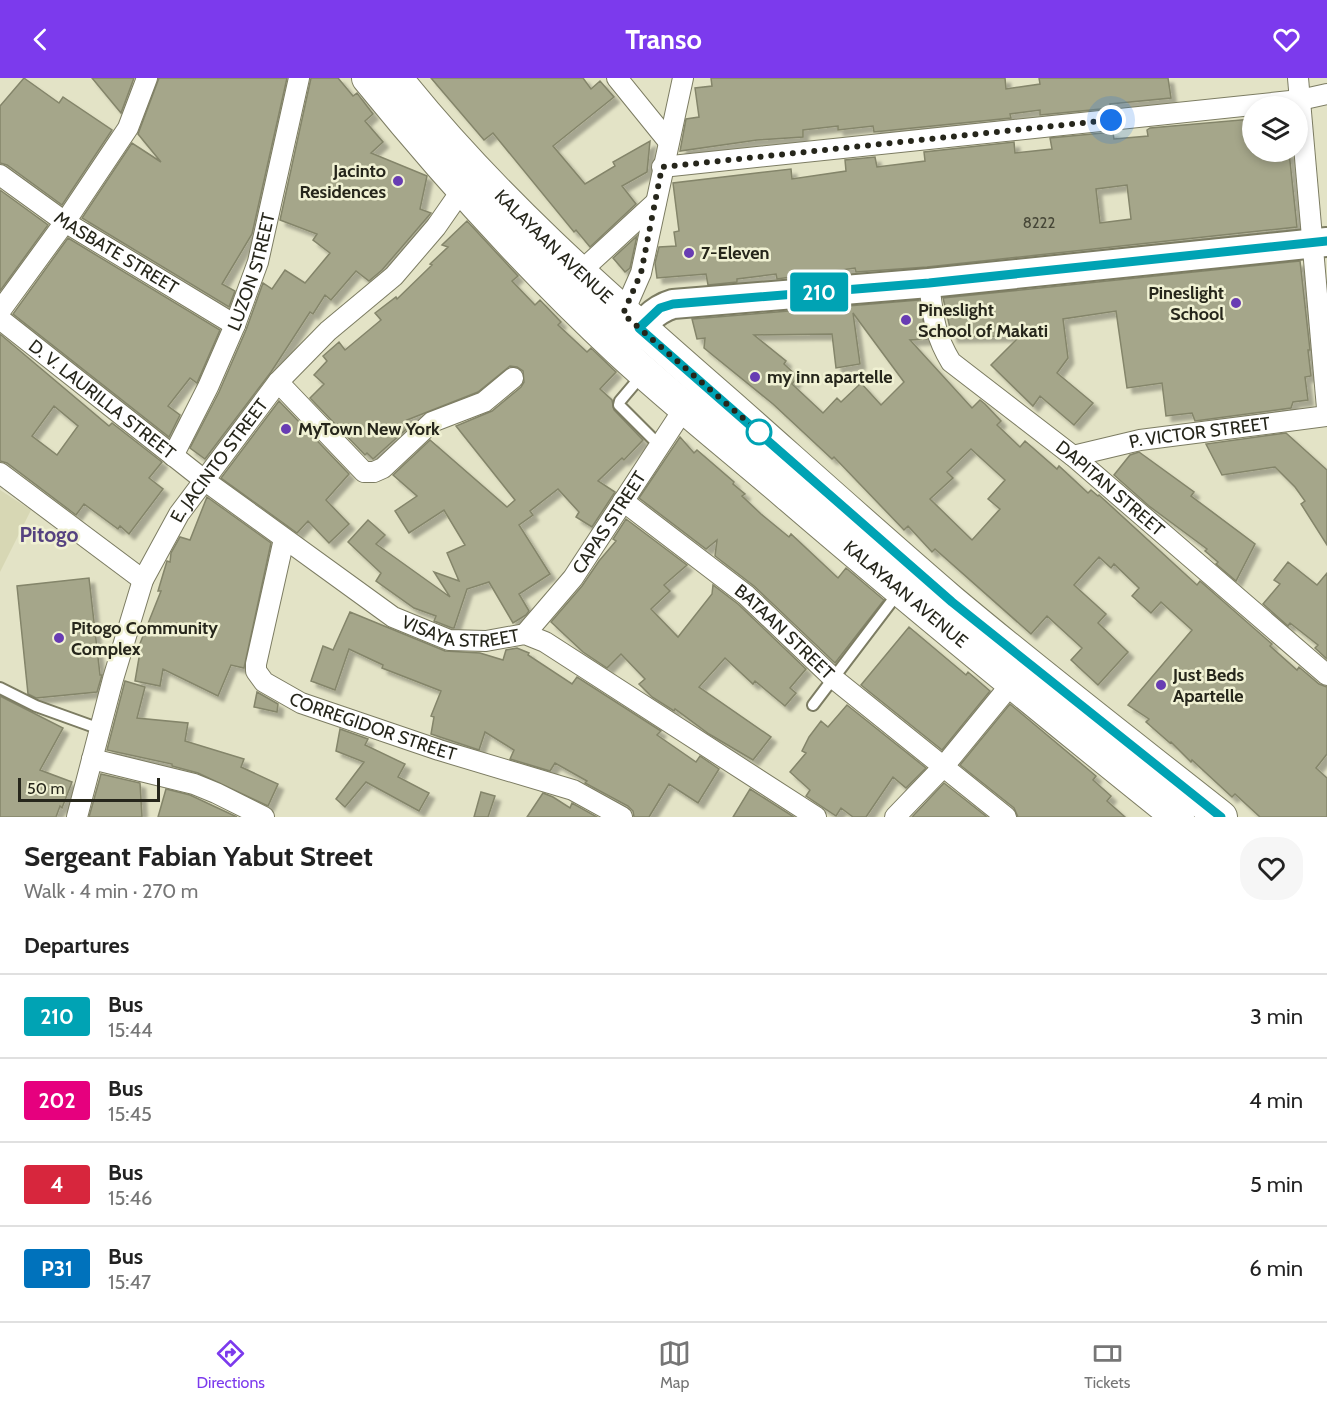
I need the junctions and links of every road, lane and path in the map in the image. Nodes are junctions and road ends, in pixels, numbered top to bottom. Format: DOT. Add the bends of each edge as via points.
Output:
graph roads {
  1 [pos="147,78"];
  2 [pos="299,78"];
  3 [pos="368,78"];
  4 [pos="396,78"];
  5 [pos="617,78"];
  6 [pos="683,78"];
  7 [pos="1298,78"];
  8 [pos="1327,94"];
  9 [pos="1300,96"];
  10 [pos="1308,98"];
  11 [pos="1242,106"];
  12 [pos="668,141"];
  13 [pos="1308,160"];
  14 [pos="662,167"];
  15 [pos="0,175"];
  16 [pos="470,179"];
  17 [pos="656,202"];
  18 [pos="65,222"];
  19 [pos="1319,243"];
  20 [pos="579,273"];
  21 [pos="929,283"];
  22 [pos="0,311"];
  23 [pos="0,319"];
  24 [pos="235,325"];
  25 [pos="622,332"];
  26 [pos="645,372"];
  27 [pos="513,378"];
  28 [pos="278,382"];
  29 [pos="685,407"];
  30 [pos="1327,408"];
  31 [pos="1327,416"];
  32 [pos="660,446"];
  33 [pos="173,456"];
  34 [pos="1073,456"];
  35 [pos="0,473"];
  36 [pos="204,480"];
  37 [pos="623,501"];
  38 [pos="284,539"];
  39 [pos="143,580"];
  40 [pos="899,591"];
  41 [pos="525,634"];
  42 [pos="1327,675"];
  43 [pos="833,678"];
  44 [pos="1012,683"];
  45 [pos="0,688"];
  46 [pos="813,705"];
  47 [pos="100,729"];
  48 [pos="92,759"];
  49 [pos="944,766"];
  50 [pos="77,817"];
  51 [pos="264,817"];
  52 [pos="622,817"];
  53 [pos="816,817"];
  54 [pos="895,817"];
  55 [pos="1006,817"];
  56 [pos="1178,817"];
  57 [pos="1221,817"];
  1 -- 18 [label="street" via="128,128"];
  2 -- 24 [label="street, LUZON STREET" via="258,262"];
  3 -- 16 [label="main road, KALAYAAN AVENUE" via="406,124"];
  4 -- 16 [label="main road, KALAYAAN AVENUE"];
  5 -- 12 [label="street"];
  6 -- 12 [label="street"];
  7 -- 9 [label="street"];
  8 -- 10 [label="street"];
  11 -- 14 [label="street"];
  12 -- 14 [label="street"];
  13 -- 19 [label="street"];
  14 -- 17 [label="street"];
  15 -- 18 [label="street, MASBATE STREET"];
  16 -- 20 [label="main road, KALAYAAN AVENUE"];
  16 -- 25 [label="main road, KALAYAAN AVENUE" via="537,269"];
  16 -- 28 [label="street, E. JACINTO STREET" via="394,276 328,331"];
  17 -- 20 [label="street"];
  17 -- 25 [label="street" via="641,273"];
  18 -- 22 [label="street"];
  18 -- 24 [label="street, MASBATE STREET"];
  19 -- 21 [label="street"];
  19 -- 30 [label="street"];
  20 -- 25 [label="main road, KALAYAAN AVENUE"];
  21 -- 25 [label="street" via="673,304"];
  21 -- 34 [label="street, DAPITAN STREET" via="939,343 951,362"];
  23 -- 33 [label="street, D. V. LAURILLA STREET"];
  24 -- 33 [label="street, LUZON STREET"];
  25 -- 26 [label="main road, KALAYAAN AVENUE"];
  25 -- 57 [label="main road, KALAYAAN AVENUE"];
  26 -- 29 [label="main road, KALAYAAN AVENUE"];
  26 -- 32 [label="lane" via="620,405"];
  27 -- 28 [label="street" via="484,402 432,422 374,472 364,472"];
  28 -- 36 [label="street, E. JACINTO STREET"];
  29 -- 32 [label="street, CAPAS STREET"];
  29 -- 40 [label="main road, KALAYAAN AVENUE"];
  31 -- 34 [label="street, P. VICTOR STREET" via="1140,440"];
  32 -- 37 [label="street, CAPAS STREET"];
  33 -- 36 [label="street, D. V. LAURILLA STREET"];
  34 -- 42 [label="street, DAPITAN STREET"];
  35 -- 39 [label="street"];
  36 -- 38 [label="street, VISAYA STREET"];
  36 -- 39 [label="street, E. JACINTO STREET" via="179,514"];
  37 -- 41 [label="street, CAPAS STREET" via="573,578"];
  37 -- 43 [label="street, BATAAN STREET" via="746,595"];
  38 -- 41 [label="street, VISAYA STREET" via="393,616 418,629 467,642"];
  38 -- 52 [label="street, CORREGIDOR STREET" via="256,664 264,682 323,711 573,790"];
  39 -- 47 [label="street, E. JACINTO STREET"];
  40 -- 43 [label="lane"];
  40 -- 44 [label="main road, KALAYAAN AVENUE"];
  41 -- 53 [label="street, VISAYA STREET" via="545,642"];
  43 -- 46 [label="lane"];
  43 -- 49 [label="street, BATAAN STREET"];
  44 -- 49 [label="street"];
  44 -- 56 [label="main road, KALAYAAN AVENUE"];
  45 -- 47 [label="lane"];
  47 -- 48 [label="street, E. JACINTO STREET"];
  48 -- 50 [label="street, E. JACINTO STREET"];
  48 -- 51 [label="street" via="194,784"];
  49 -- 54 [label="street"];
  49 -- 55 [label="street, BATAAN STREET"];
}
